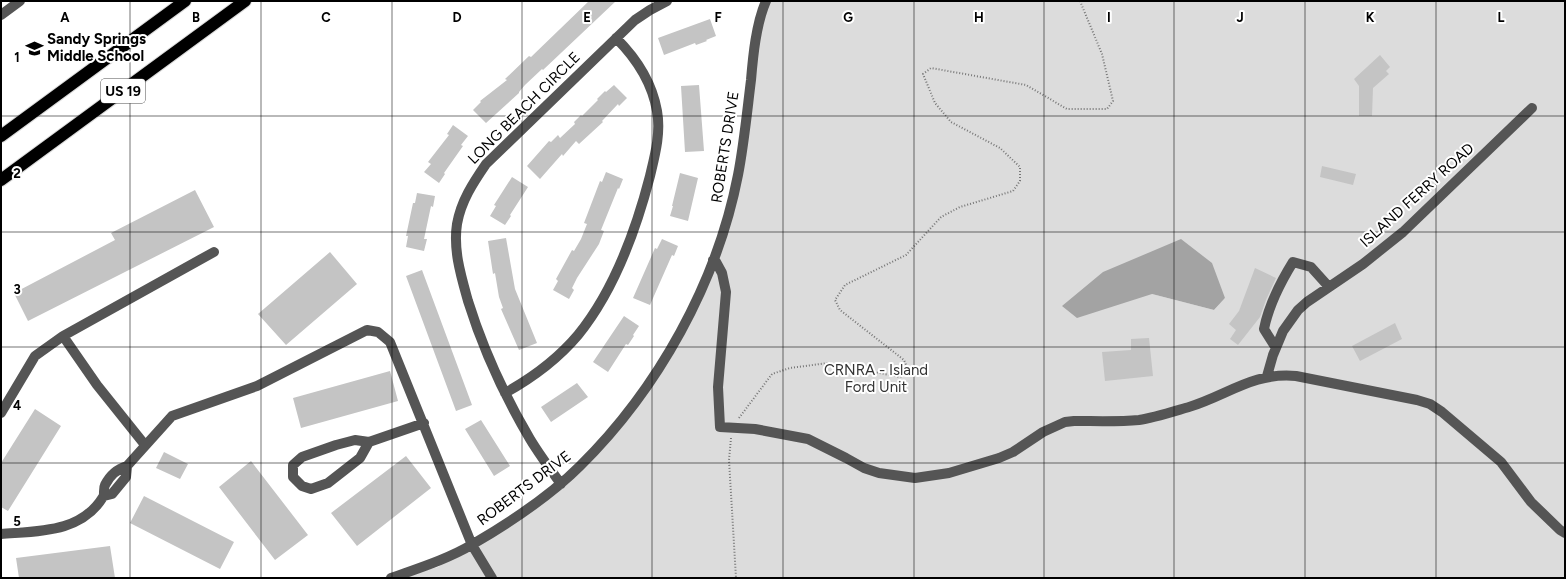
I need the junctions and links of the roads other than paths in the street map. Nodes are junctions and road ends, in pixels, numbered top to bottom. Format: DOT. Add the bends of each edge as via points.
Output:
graph roads {
  1 [pos="20,1"];
  2 [pos="185,1"];
  3 [pos="245,1"];
  4 [pos="667,1"];
  5 [pos="762,2"];
  6 [pos="1,16"];
  7 [pos="616,38"];
  8 [pos="1532,108"];
  9 [pos="1,136"];
  10 [pos="1,180"];
  11 [pos="214,252"];
  12 [pos="714,260"];
  13 [pos="1329,287"];
  14 [pos="63,336"];
  15 [pos="1276,348"];
  16 [pos="1267,376"];
  17 [pos="505,393"];
  18 [pos="1,413"];
  19 [pos="424,423"];
  20 [pos="369,442"];
  21 [pos="145,445"];
  22 [pos="561,484"];
  23 [pos="1565,533"];
  24 [pos="1,534"];
  25 [pos="472,545"];
  26 [pos="391,578"];
  27 [pos="492,578"];
  1 -- 6 [label="street"];
  2 -- 9 [label="highway, US 19"];
  3 -- 10 [label="highway, US 19"];
  4 -- 7 [label="street, LONG BEACH CIRCLE" via="640,17"];
  5 -- 12 [label="street, ROBERTS DRIVE" via="738,176"];
  7 -- 17 [label="street" via="644,71 653,92 657,112 657,146 642,208 616,274 578,334 545,368"];
  7 -- 17 [label="street, LONG BEACH CIRCLE" via="486,164 470,186 461,208 456,239 459,269 478,332"];
  8 -- 13 [label="street, ISLAND FERRY ROAD" via="1403,232"];
  11 -- 14 [label="street"];
  12 -- 16 [label="street" via="722,273 726,292 718,387 720,427 755,429 808,439 879,474 915,478 949,473 1013,452 1042,432 1065,422 1139,420 1190,406"];
  12 -- 22 [label="street, ROBERTS DRIVE" via="685,324 649,384 607,438"];
  13 -- 15 [label="street, ISLAND FERRY ROAD" via="1298,310 1286,326"];
  13 -- 15 [label="street" via="1311,267 1293,262 1277,288 1264,329"];
  14 -- 18 [label="street" via="35,356"];
  14 -- 21 [label="street" via="97,385"];
  15 -- 16 [label="street, ISLAND FERRY ROAD"];
  16 -- 23 [label="street" via="1296,376 1430,404 1501,462 1532,502"];
  17 -- 22 [label="street, LONG BEACH CIRCLE" via="530,439"];
  19 -- 20 [label="street"];
  19 -- 21 [label="street" via="390,342 378,332 366,330 257,386 172,416"];
  19 -- 25 [label="street"];
  20 -- 20 [label="street" via="360,458 328,483 311,489 302,486 293,477 293,465 302,457 355,440"];
  21 -- 24 [label="street" via="127,466 126,477 112,494 104,496 93,510 72,525 50,530"];
  22 -- 25 [label="street, ROBERTS DRIVE"];
  25 -- 26 [label="street, ROBERTS DRIVE"];
  25 -- 27 [label="street"];
}
